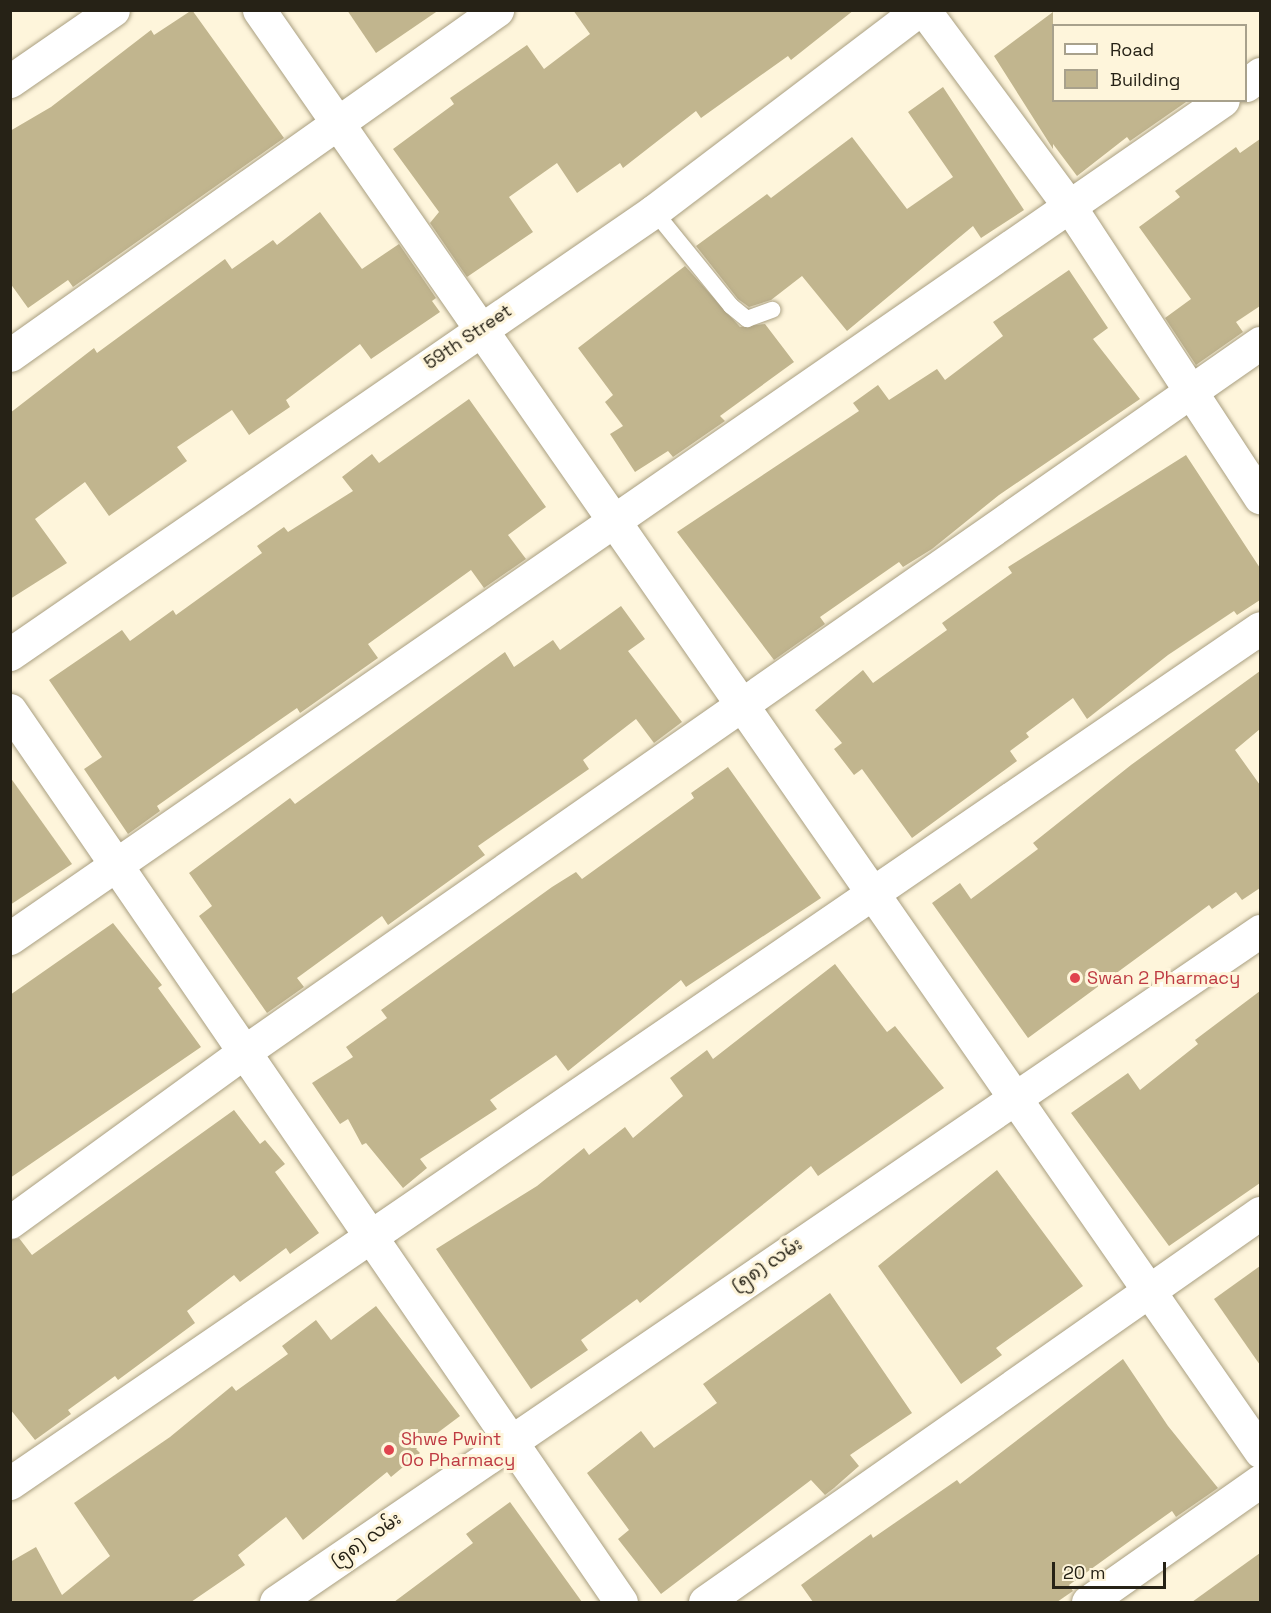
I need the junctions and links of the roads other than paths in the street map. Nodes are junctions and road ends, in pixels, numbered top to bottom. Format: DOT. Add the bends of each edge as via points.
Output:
graph roads {
  1 [pos="112,10"];
  2 [pos="259,10"];
  3 [pos="497,10"];
  4 [pos="919,10"];
  5 [pos="924,10"];
  6 [pos="1260,74"];
  7 [pos="10,81"];
  8 [pos="1247,84"];
  9 [pos="1219,102"];
  10 [pos="336,120"];
  11 [pos="1070,207"];
  12 [pos="654,211"];
  13 [pos="772,310"];
  14 [pos="483,327"];
  15 [pos="1260,343"];
  16 [pos="10,355"];
  17 [pos="1192,391"];
  18 [pos="1260,497"];
  19 [pos="618,521"];
  20 [pos="1260,628"];
  21 [pos="10,654"];
  22 [pos="744,703"];
  23 [pos="10,710"];
  24 [pos="116,867"];
  25 [pos="875,891"];
  26 [pos="1260,931"];
  27 [pos="10,938"];
  28 [pos="244,1052"];
  29 [pos="1013,1098"];
  30 [pos="1260,1213"];
  31 [pos="10,1221"];
  32 [pos="372,1235"];
  33 [pos="1149,1287"];
  34 [pos="513,1437"];
  35 [pos="1260,1451"];
  36 [pos="1260,1481"];
  37 [pos="10,1484"];
  38 [pos="276,1602"];
  39 [pos="621,1602"];
  40 [pos="705,1602"];
  41 [pos="1088,1602"];
  1 -- 7 [label="street"];
  2 -- 10 [label="street"];
  3 -- 10 [label="street"];
  4 -- 12 [label="street, 59th Street"];
  5 -- 11 [label="street"];
  6 -- 8 [label="street"];
  9 -- 11 [label="street"];
  10 -- 14 [label="street"];
  10 -- 16 [label="street"];
  11 -- 17 [label="street"];
  11 -- 19 [label="street"];
  12 -- 13 [label="lane" via="731,306 747,319"];
  12 -- 14 [label="street, 59th Street"];
  14 -- 19 [label="street"];
  14 -- 21 [label="street, 59th Street"];
  15 -- 17 [label="street"];
  17 -- 18 [label="street"];
  17 -- 22 [label="street"];
  19 -- 22 [label="street"];
  19 -- 24 [label="street"];
  20 -- 25 [label="street"];
  22 -- 25 [label="street"];
  22 -- 28 [label="street"];
  23 -- 24 [label="street"];
  24 -- 27 [label="street"];
  24 -- 28 [label="street"];
  25 -- 29 [label="street"];
  25 -- 32 [label="street"];
  26 -- 29 [label="street, (၅၈) လမ်း"];
  28 -- 31 [label="street"];
  28 -- 32 [label="street"];
  29 -- 33 [label="street"];
  29 -- 34 [label="street, (၅၈) လမ်း"];
  30 -- 33 [label="street"];
  32 -- 34 [label="street"];
  32 -- 37 [label="street"];
  33 -- 35 [label="street"];
  33 -- 40 [label="street"];
  34 -- 38 [label="street, (၅၈) လမ်း"];
  34 -- 39 [label="street"];
  36 -- 41 [label="street"];
}
